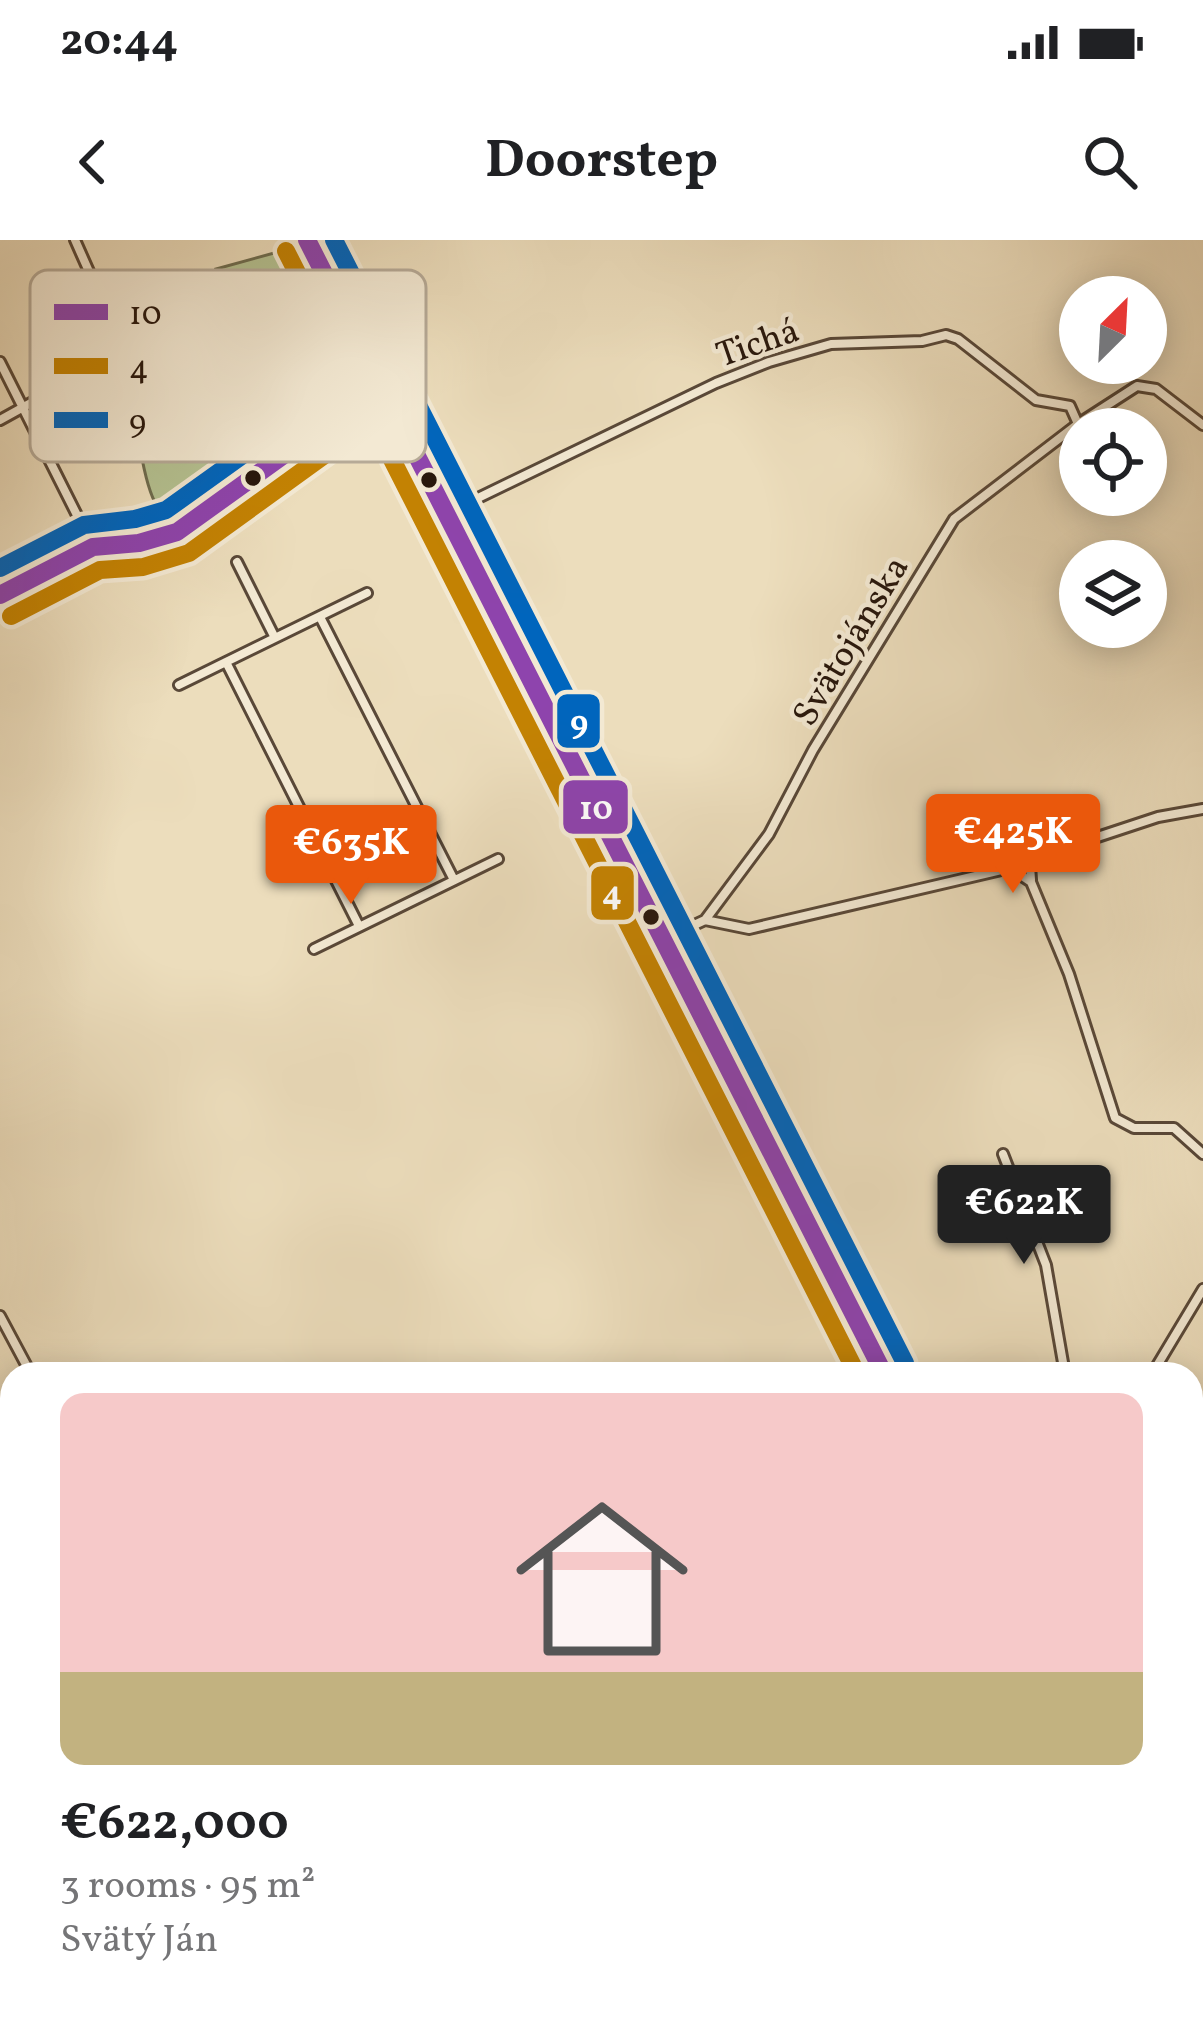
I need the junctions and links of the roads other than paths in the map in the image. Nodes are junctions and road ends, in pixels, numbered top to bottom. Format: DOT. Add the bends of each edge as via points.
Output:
graph roads {
  1 [pos="75,240"];
  2 [pos="307,240"];
  3 [pos="88,270"];
  4 [pos="322,270"];
  5 [pos="0,362"];
  6 [pos="30,404"];
  7 [pos="22,408"];
  8 [pos="1071,408"];
  9 [pos="1102,408"];
  10 [pos="0,420"];
  11 [pos="30,424"];
  12 [pos="1203,425"];
  13 [pos="1059,439"];
  14 [pos="50,462"];
  15 [pos="275,462"];
  16 [pos="420,462"];
  17 [pos="447,513"];
  18 [pos="93,547"];
  19 [pos="237,562"];
  20 [pos="367,593"];
  21 [pos="0,595"];
  22 [pos="320,616"];
  23 [pos="275,638"];
  24 [pos="226,662"];
  25 [pos="178,685"];
  26 [pos="1203,809"];
  27 [pos="498,859"];
  28 [pos="454,880"];
  29 [pos="1031,882"];
  30 [pos="705,920"];
  31 [pos="359,926"];
  32 [pos="664,939"];
  33 [pos="314,949"];
  34 [pos="1003,1154"];
  35 [pos="1203,1154"];
  36 [pos="1203,1289"];
  37 [pos="0,1316"];
  38 [pos="25,1362"];
  39 [pos="878,1362"];
  40 [pos="1063,1362"];
  41 [pos="1159,1362"];
  1 -- 3 [label="street"];
  2 -- 4 [label="main road"];
  5 -- 7 [label="street"];
  6 -- 7 [label="street"];
  7 -- 10 [label="street"];
  7 -- 11 [label="street"];
  8 -- 17 [label="street, Tichá" via="1036,400 946,335 831,344 716,383"];
  9 -- 12 [label="street, Svätojánska" via="1144,384"];
  13 -- 30 [label="street, Svätojánska" via="954,519 769,834"];
  14 -- 18 [label="street"];
  15 -- 18 [label="street" via="177,532"];
  16 -- 17 [label="main road"];
  17 -- 32 [label="main road"];
  18 -- 21 [label="street"];
  19 -- 23 [label="street"];
  20 -- 22 [label="street"];
  22 -- 23 [label="street"];
  22 -- 28 [label="street"];
  23 -- 24 [label="street"];
  24 -- 25 [label="street"];
  24 -- 31 [label="street"];
  26 -- 29 [label="street" via="1043,855 1030,865"];
  27 -- 28 [label="street"];
  28 -- 31 [label="street"];
  29 -- 30 [label="street" via="1010,868 749,929"];
  29 -- 35 [label="street" via="1115,1118 1134,1128 1174,1128"];
  30 -- 32 [label="street"];
  31 -- 33 [label="street"];
  32 -- 39 [label="main road"];
  34 -- 40 [label="street" via="1046,1265"];
  36 -- 41 [label="street"];
  37 -- 38 [label="street"];
}
